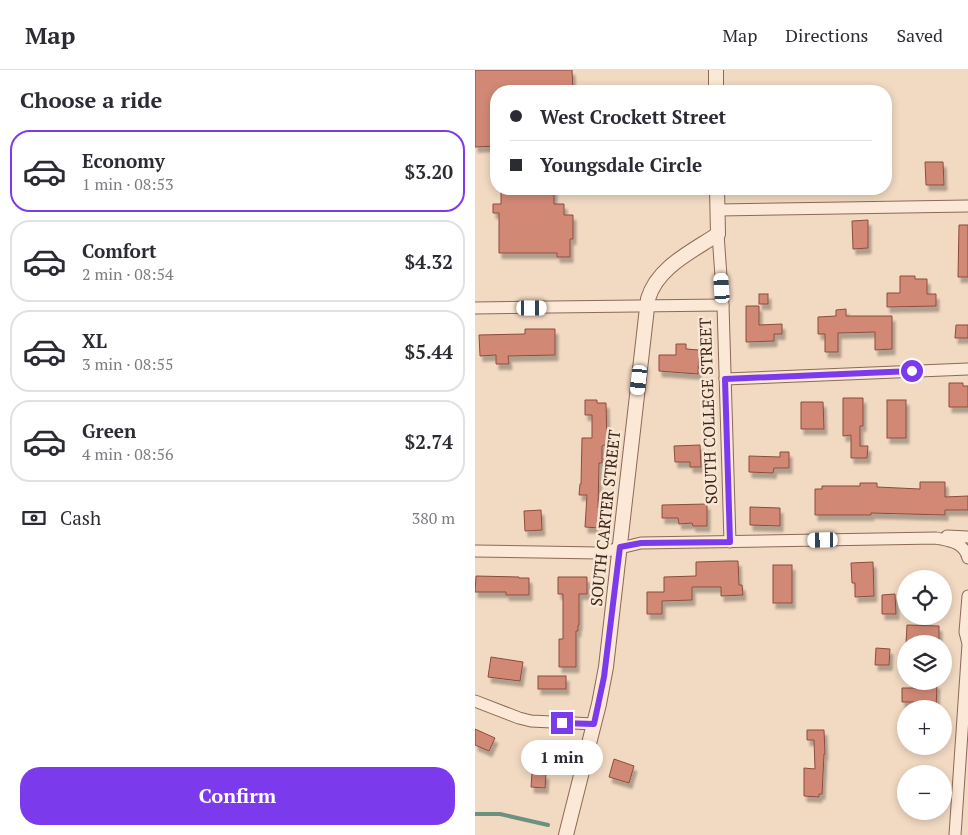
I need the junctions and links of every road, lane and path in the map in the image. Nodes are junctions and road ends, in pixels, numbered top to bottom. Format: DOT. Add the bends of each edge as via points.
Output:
graph roads {
  1 [pos="716,70"];
  2 [pos="716,85"];
  3 [pos="717,195"];
  4 [pos="968,206"];
  5 [pos="718,210"];
  6 [pos="718,234"];
  7 [pos="723,305"];
  8 [pos="647,306"];
  9 [pos="475,308"];
  10 [pos="968,368"];
  11 [pos="725,379"];
  12 [pos="968,537"];
  13 [pos="936,538"];
  14 [pos="730,542"];
  15 [pos="620,547"];
  16 [pos="475,551"];
  17 [pos="968,558"];
  18 [pos="968,596"];
  19 [pos="968,644"];
  20 [pos="475,701"];
  21 [pos="594,724"];
  22 [pos="964,768"];
  23 [pos="566,835"];
  24 [pos="955,835"];
  1 -- 2 [label="street"];
  3 -- 5 [label="street, SOUTH COLLEGE STREET"];
  4 -- 5 [label="street"];
  5 -- 6 [label="street, SOUTH COLLEGE STREET"];
  6 -- 7 [label="street, SOUTH COLLEGE STREET"];
  6 -- 8 [label="street, SOUTH CARTER STREET" via="664,272 650,291"];
  7 -- 8 [label="street"];
  7 -- 11 [label="street, SOUTH COLLEGE STREET"];
  8 -- 9 [label="street"];
  8 -- 15 [label="street, SOUTH CARTER STREET"];
  10 -- 11 [label="street"];
  11 -- 14 [label="street, SOUTH COLLEGE STREET"];
  12 -- 13 [label="street"];
  13 -- 14 [label="street"];
  13 -- 17 [label="street" via="958,544"];
  14 -- 15 [label="street" via="641,543"];
  15 -- 16 [label="street" via="599,553"];
  15 -- 21 [label="street, SOUTH CARTER STREET" via="605,673"];
  18 -- 19 [label="street" via="965,632"];
  19 -- 22 [label="street"];
  20 -- 21 [label="street" via="531,721"];
  21 -- 23 [label="street, SOUTH CARTER STREET"];
  22 -- 24 [label="street"];
}
